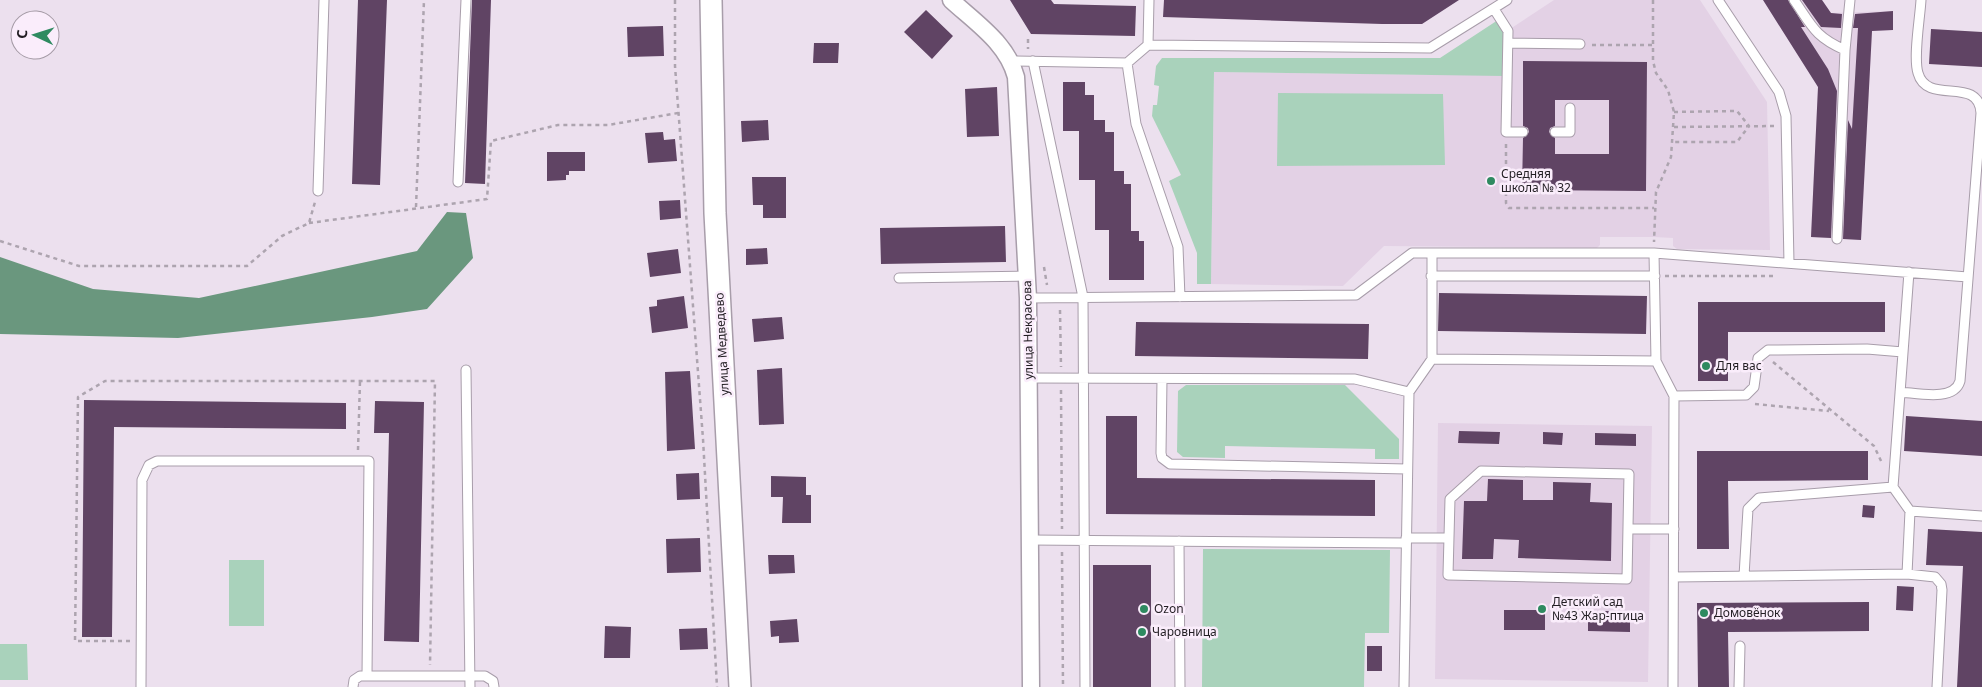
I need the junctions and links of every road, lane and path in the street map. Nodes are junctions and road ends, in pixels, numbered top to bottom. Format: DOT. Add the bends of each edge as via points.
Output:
graph roads {
  1 [pos="324,0"];
  2 [pos="424,0"];
  3 [pos="466,0"];
  4 [pos="675,0"];
  5 [pos="711,0"];
  6 [pos="951,0"];
  7 [pos="1149,0"];
  8 [pos="1507,0"];
  9 [pos="1653,0"];
  10 [pos="1718,0"];
  11 [pos="1794,0"];
  12 [pos="1850,0"];
  13 [pos="1921,0"];
  14 [pos="1494,9"];
  15 [pos="1028,38"];
  16 [pos="1508,43"];
  17 [pos="1580,44"];
  18 [pos="1148,45"];
  19 [pos="1652,45"];
  20 [pos="1845,50"];
  21 [pos="1012,61"];
  22 [pos="1031,62"];
  23 [pos="1127,63"];
  24 [pos="1570,108"];
  25 [pos="1674,112"];
  26 [pos="678,113"];
  27 [pos="1749,126"];
  28 [pos="1786,126"];
  29 [pos="1674,127"];
  30 [pos="1506,132"];
  31 [pos="1523,132"];
  32 [pos="1555,132"];
  33 [pos="1674,142"];
  34 [pos="458,182"];
  35 [pos="318,191"];
  36 [pos="416,207"];
  37 [pos="1654,208"];
  38 [pos="309,223"];
  39 [pos="1837,238"];
  40 [pos="0,241"];
  41 [pos="1432,253"];
  42 [pos="1654,253"];
  43 [pos="1789,263"];
  44 [pos="1044,266"];
  45 [pos="1909,272"];
  46 [pos="1028,276"];
  47 [pos="1432,276"];
  48 [pos="1655,276"];
  49 [pos="1783,276"];
  50 [pos="1968,277"];
  51 [pos="899,278"];
  52 [pos="1180,296"];
  53 [pos="1060,297"];
  54 [pos="1083,297"];
  55 [pos="1028,298"];
  56 [pos="1903,352"];
  57 [pos="1762,353"];
  58 [pos="1432,360"];
  59 [pos="1656,361"];
  60 [pos="466,370"];
  61 [pos="1029,378"];
  62 [pos="1061,378"];
  63 [pos="1084,379"];
  64 [pos="1162,380"];
  65 [pos="360,381"];
  66 [pos="1409,392"];
  67 [pos="1900,392"];
  68 [pos="1674,396"];
  69 [pos="1751,404"];
  70 [pos="1830,411"];
  71 [pos="358,461"];
  72 [pos="1407,469"];
  73 [pos="1893,487"];
  74 [pos="1910,511"];
  75 [pos="1982,516"];
  76 [pos="1628,528"];
  77 [pos="1674,529"];
  78 [pos="1449,538"];
  79 [pos="1030,540"];
  80 [pos="1062,540"];
  81 [pos="1084,540"];
  82 [pos="1179,541"];
  83 [pos="1406,541"];
  84 [pos="1907,574"];
  85 [pos="1744,576"];
  86 [pos="1674,577"];
  87 [pos="141,641"];
  88 [pos="1740,646"];
  89 [pos="367,676"];
  90 [pos="430,676"];
  91 [pos="470,676"];
  92 [pos="141,687"];
  93 [pos="353,687"];
  94 [pos="470,687"];
  95 [pos="494,687"];
  96 [pos="717,687"];
  97 [pos="740,687"];
  98 [pos="1031,687"];
  99 [pos="1063,687"];
  100 [pos="1085,687"];
  101 [pos="1180,687"];
  102 [pos="1404,687"];
  103 [pos="1673,687"];
  104 [pos="1739,687"];
  105 [pos="1937,687"];
  1 -- 35 [label="lane"];
  2 -- 36 [label="path"];
  3 -- 34 [label="lane"];
  4 -- 26 [label="path"];
  5 -- 97 [label="street, улица Медведево" via="715,213"];
  6 -- 21 [label="street, улица Некрасова" via="1003,48"];
  7 -- 18 [label="lane"];
  8 -- 14 [label="lane"];
  9 -- 19 [label="path"];
  10 -- 28 [label="lane" via="1779,92"];
  11 -- 20 [label="lane" via="1817,35"];
  12 -- 20 [label="lane"];
  13 -- 50 [label="lane" via="1917,66 1922,81 1935,90 1972,94 1981,105"];
  14 -- 16 [label="lane" via="1508,31"];
  14 -- 18 [label="lane" via="1439,44 1421,49"];
  15 -- 22 [label="path"];
  16 -- 17 [label="lane"];
  16 -- 30 [label="lane"];
  17 -- 19 [label="path"];
  18 -- 23 [label="lane"];
  19 -- 25 [label="path" via="1656,73 1668,90"];
  20 -- 39 [label="lane"];
  21 -- 22 [label="lane"];
  21 -- 46 [label="street, улица Некрасова" via="1016,77"];
  22 -- 23 [label="lane"];
  22 -- 54 [label="lane"];
  23 -- 52 [label="lane" via="1136,124 1178,247"];
  24 -- 32 [label="lane" via="1570,132"];
  25 -- 27 [label="path" via="1737,111"];
  25 -- 29 [label="path"];
  26 -- 36 [label="path" via="608,125 558,125 491,141 487,199"];
  26 -- 96 [label="path" via="703,440"];
  27 -- 28 [label="path"];
  27 -- 29 [label="path"];
  27 -- 33 [label="path" via="1737,142"];
  28 -- 43 [label="lane"];
  29 -- 33 [label="path"];
  30 -- 31 [label="lane"];
  30 -- 37 [label="path" via="1506,203 1509,208"];
  33 -- 37 [label="path" via="1656,192"];
  35 -- 38 [label="path"];
  36 -- 38 [label="path"];
  37 -- 42 [label="path"];
  38 -- 40 [label="path" via="282,236 247,266 223,268 79,266"];
  41 -- 42 [label="lane"];
  41 -- 47 [label="lane"];
  41 -- 52 [label="lane" via="1412,253 1356,295"];
  42 -- 43 [label="lane"];
  42 -- 48 [label="lane"];
  43 -- 45 [label="lane"];
  44 -- 53 [label="path" via="1046,285 1060,288"];
  45 -- 50 [label="lane"];
  45 -- 56 [label="lane"];
  46 -- 51 [label="lane"];
  46 -- 55 [label="street, улица Некрасова"];
  47 -- 48 [label="lane"];
  47 -- 58 [label="lane"];
  48 -- 49 [label="path"];
  48 -- 59 [label="lane"];
  50 -- 67 [label="lane" via="1959,386 1948,394"];
  52 -- 54 [label="lane"];
  53 -- 54 [label="lane"];
  53 -- 55 [label="lane"];
  53 -- 62 [label="path"];
  54 -- 63 [label="lane"];
  55 -- 61 [label="street, улица Некрасова"];
  56 -- 57 [label="lane" via="1774,349"];
  56 -- 67 [label="lane"];
  57 -- 68 [label="lane" via="1754,387 1746,395"];
  57 -- 70 [label="path"];
  58 -- 59 [label="lane"];
  58 -- 66 [label="lane"];
  59 -- 68 [label="lane"];
  60 -- 91 [label="lane"];
  61 -- 62 [label="lane"];
  61 -- 79 [label="street, улица Некрасова"];
  62 -- 63 [label="lane"];
  62 -- 80 [label="path"];
  63 -- 64 [label="lane"];
  63 -- 81 [label="lane"];
  64 -- 66 [label="lane" via="1355,379"];
  64 -- 72 [label="lane" via="1161,452 1170,464"];
  65 -- 71 [label="path"];
  65 -- 87 [label="path" via="105,381 78,397 75,641"];
  65 -- 90 [label="path" via="435,381"];
  66 -- 72 [label="lane"];
  67 -- 73 [label="lane"];
  68 -- 77 [label="lane"];
  69 -- 70 [label="path"];
  70 -- 73 [label="path" via="1874,446"];
  71 -- 87 [label="lane" via="166,460 149,465 142,480"];
  71 -- 89 [label="lane" via="369,461"];
  72 -- 83 [label="lane"];
  73 -- 74 [label="lane"];
  73 -- 85 [label="lane" via="1759,498 1752,502 1748,509"];
  74 -- 75 [label="lane"];
  74 -- 84 [label="lane"];
  76 -- 77 [label="lane"];
  76 -- 78 [label="lane" via="1627,579 1448,575"];
  76 -- 78 [label="lane" via="1629,474 1481,471 1450,500"];
  77 -- 86 [label="lane"];
  78 -- 83 [label="lane"];
  79 -- 80 [label="lane"];
  79 -- 98 [label="street, улица Некрасова"];
  80 -- 81 [label="lane"];
  80 -- 99 [label="path"];
  81 -- 82 [label="lane"];
  81 -- 100 [label="lane"];
  82 -- 83 [label="lane"];
  82 -- 101 [label="lane"];
  83 -- 102 [label="lane"];
  84 -- 85 [label="lane"];
  84 -- 105 [label="lane" via="1930,575 1941,584"];
  85 -- 86 [label="lane"];
  86 -- 103 [label="lane"];
  87 -- 92 [label="lane"];
  88 -- 104 [label="lane"];
  89 -- 90 [label="lane"];
  89 -- 93 [label="lane" via="357,677"];
  90 -- 91 [label="lane"];
  91 -- 94 [label="lane"];
  91 -- 95 [label="lane" via="490,678"];
}
